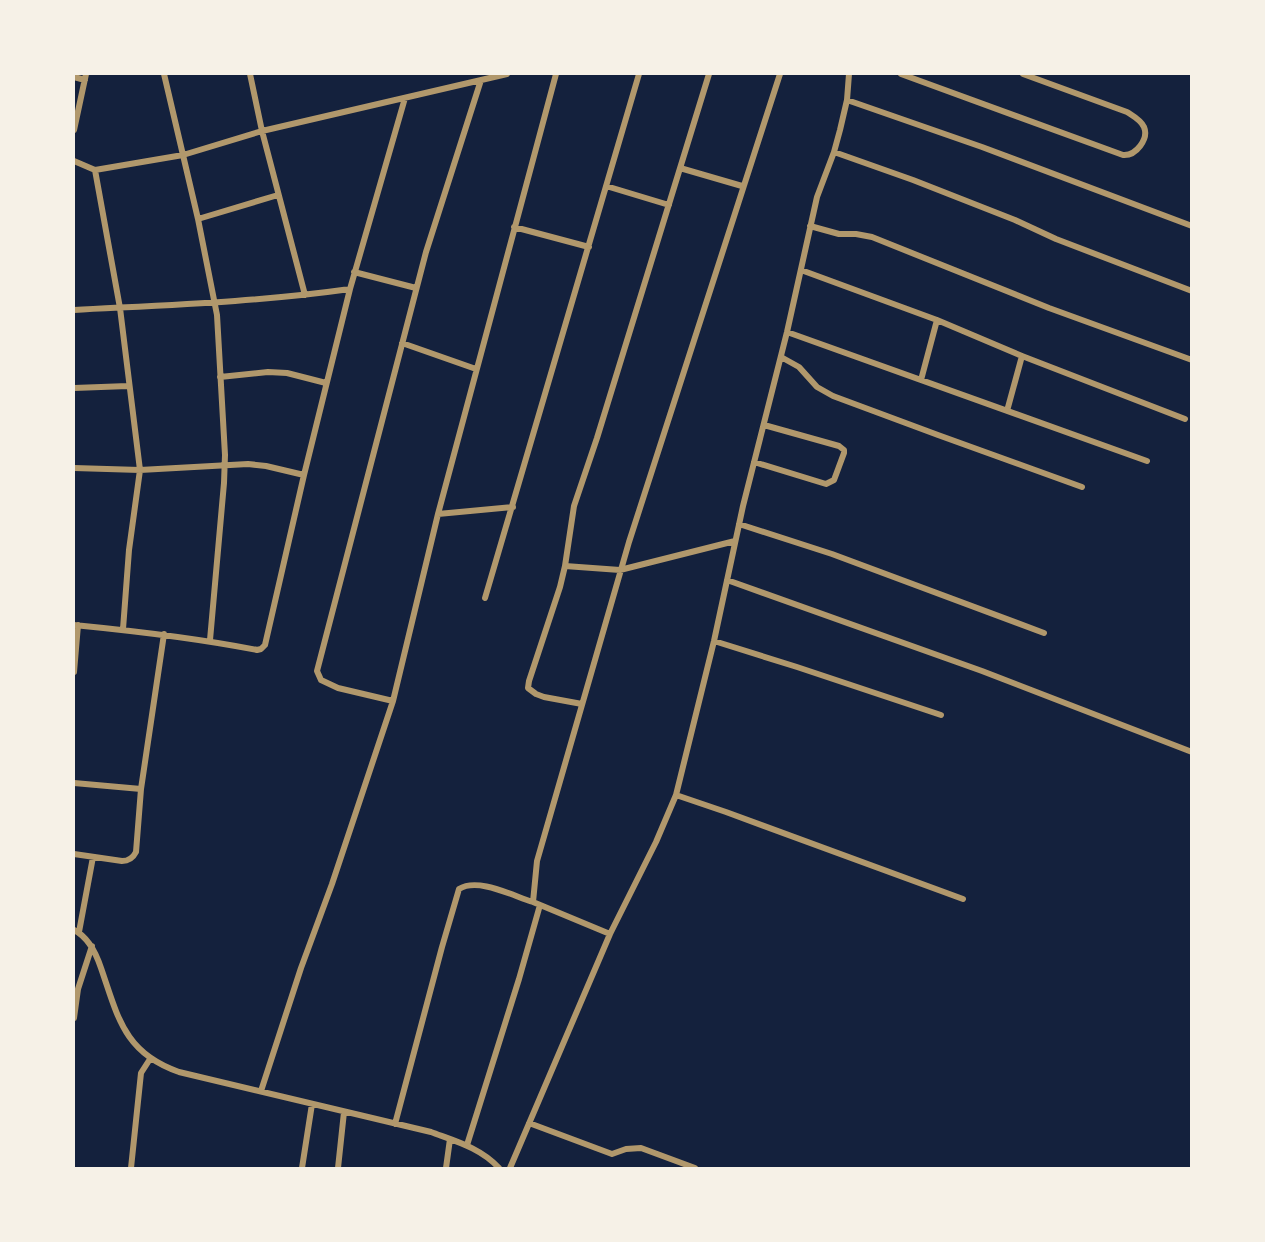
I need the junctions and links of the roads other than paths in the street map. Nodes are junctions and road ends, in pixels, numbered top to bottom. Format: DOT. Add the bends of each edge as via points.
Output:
graph roads {
  1 [pos="164,74"];
  2 [pos="250,74"];
  3 [pos="507,74"];
  4 [pos="556,74"];
  5 [pos="639,74"];
  6 [pos="709,74"];
  7 [pos="780,74"];
  8 [pos="849,74"];
  9 [pos="901,74"];
  10 [pos="1023,74"];
  11 [pos="74,77"];
  12 [pos="86,77"];
  13 [pos="481,80"];
  14 [pos="405,97"];
  15 [pos="847,100"];
  16 [pos="74,130"];
  17 [pos="262,131"];
  18 [pos="834,152"];
  19 [pos="183,155"];
  20 [pos="74,160"];
  21 [pos="680,168"];
  22 [pos="95,170"];
  23 [pos="606,186"];
  24 [pos="742,186"];
  25 [pos="278,195"];
  26 [pos="668,205"];
  27 [pos="198,219"];
  28 [pos="810,226"];
  29 [pos="1192,226"];
  30 [pos="514,227"];
  31 [pos="589,247"];
  32 [pos="801,270"];
  33 [pos="354,272"];
  34 [pos="416,288"];
  35 [pos="350,289"];
  36 [pos="1192,291"];
  37 [pos="305,295"];
  38 [pos="216,302"];
  39 [pos="120,308"];
  40 [pos="74,310"];
  41 [pos="937,320"];
  42 [pos="787,332"];
  43 [pos="402,343"];
  44 [pos="1022,356"];
  45 [pos="781,357"];
  46 [pos="1192,360"];
  47 [pos="476,369"];
  48 [pos="220,377"];
  49 [pos="921,380"];
  50 [pos="327,383"];
  51 [pos="128,386"];
  52 [pos="74,388"];
  53 [pos="1007,411"];
  54 [pos="1185,419"];
  55 [pos="764,425"];
  56 [pos="1147,461"];
  57 [pos="754,462"];
  58 [pos="224,465"];
  59 [pos="74,468"];
  60 [pos="139,470"];
  61 [pos="304,475"];
  62 [pos="1083,487"];
  63 [pos="513,507"];
  64 [pos="438,514"];
  65 [pos="739,524"];
  66 [pos="735,541"];
  67 [pos="565,566"];
  68 [pos="620,570"];
  69 [pos="727,580"];
  70 [pos="485,598"];
  71 [pos="76,625"];
  72 [pos="123,629"];
  73 [pos="164,634"];
  74 [pos="1044,634"];
  75 [pos="210,640"];
  76 [pos="714,641"];
  77 [pos="74,672"];
  78 [pos="393,701"];
  79 [pos="582,704"];
  80 [pos="941,715"];
  81 [pos="1192,752"];
  82 [pos="74,783"];
  83 [pos="141,789"];
  84 [pos="676,795"];
  85 [pos="74,854"];
  86 [pos="93,857"];
  87 [pos="963,899"];
  88 [pos="537,904"];
  89 [pos="76,931"];
  90 [pos="610,934"];
  91 [pos="92,946"];
  92 [pos="74,1018"];
  93 [pos="150,1059"];
  94 [pos="261,1091"];
  95 [pos="312,1104"];
  96 [pos="344,1112"];
  97 [pos="529,1123"];
  98 [pos="395,1124"];
  99 [pos="450,1139"];
  100 [pos="467,1145"];
  101 [pos="131,1168"];
  102 [pos="302,1168"];
  103 [pos="338,1168"];
  104 [pos="446,1168"];
  105 [pos="499,1168"];
  106 [pos="510,1168"];
  107 [pos="695,1168"];
  1 -- 19 [label="street"];
  2 -- 17 [label="street"];
  3 -- 13 [label="street"];
  4 -- 30 [label="street"];
  5 -- 23 [label="street"];
  6 -- 21 [label="street"];
  7 -- 24 [label="street"];
  8 -- 15 [label="street"];
  9 -- 10 [label="street" via="1123,155 1137,151 1146,130 1127,112"];
  11 -- 12 [label="street"];
  12 -- 16 [label="street"];
  13 -- 14 [label="street"];
  13 -- 34 [label="street"];
  14 -- 17 [label="street"];
  14 -- 33 [label="street"];
  15 -- 18 [label="street"];
  15 -- 29 [label="street"];
  17 -- 19 [label="street"];
  17 -- 25 [label="street"];
  18 -- 28 [label="street"];
  18 -- 36 [label="street"];
  19 -- 22 [label="street"];
  19 -- 27 [label="street"];
  20 -- 22 [label="street"];
  21 -- 24 [label="street"];
  21 -- 26 [label="street"];
  22 -- 39 [label="street"];
  23 -- 26 [label="street"];
  23 -- 31 [label="street"];
  24 -- 68 [label="street"];
  25 -- 27 [label="street"];
  25 -- 37 [label="street"];
  26 -- 67 [label="street" via="573,506"];
  27 -- 38 [label="street"];
  28 -- 32 [label="street"];
  28 -- 46 [label="street" via="872,237"];
  30 -- 31 [label="street"];
  30 -- 47 [label="street"];
  31 -- 63 [label="street"];
  32 -- 41 [label="street"];
  32 -- 42 [label="street"];
  33 -- 34 [label="street"];
  33 -- 35 [label="street"];
  34 -- 43 [label="street"];
  35 -- 37 [label="street"];
  35 -- 50 [label="street"];
  37 -- 38 [label="street"];
  38 -- 39 [label="street"];
  38 -- 48 [label="street"];
  39 -- 40 [label="street"];
  39 -- 51 [label="street"];
  41 -- 44 [label="street"];
  41 -- 49 [label="street"];
  42 -- 45 [label="street"];
  42 -- 49 [label="street"];
  43 -- 47 [label="street"];
  43 -- 78 [label="street" via="317,671 321,680 338,688"];
  44 -- 53 [label="street"];
  44 -- 54 [label="street"];
  45 -- 55 [label="street"];
  45 -- 62 [label="street" via="833,396"];
  47 -- 64 [label="street"];
  48 -- 50 [label="street" via="287,373"];
  48 -- 58 [label="street"];
  49 -- 53 [label="street"];
  50 -- 61 [label="street"];
  51 -- 52 [label="street"];
  51 -- 60 [label="street"];
  53 -- 56 [label="street"];
  55 -- 57 [label="street"];
  55 -- 57 [label="street" via="839,446 844,453 834,480 826,484"];
  57 -- 65 [label="street"];
  58 -- 60 [label="street"];
  58 -- 61 [label="street" via="266,466"];
  58 -- 75 [label="street"];
  59 -- 60 [label="street"];
  60 -- 72 [label="street"];
  61 -- 75 [label="street" via="266,642 261,649"];
  63 -- 64 [label="street"];
  63 -- 70 [label="street"];
  64 -- 78 [label="street"];
  65 -- 66 [label="street"];
  65 -- 74 [label="street"];
  66 -- 68 [label="street"];
  66 -- 69 [label="street"];
  67 -- 68 [label="street"];
  67 -- 79 [label="street" via="528,688 544,697"];
  68 -- 79 [label="street"];
  69 -- 76 [label="street"];
  69 -- 81 [label="street"];
  71 -- 72 [label="street"];
  71 -- 77 [label="street"];
  72 -- 73 [label="street"];
  73 -- 75 [label="street"];
  73 -- 83 [label="street"];
  76 -- 80 [label="street"];
  76 -- 84 [label="street"];
  78 -- 94 [label="street"];
  79 -- 88 [label="street" via="537,861"];
  82 -- 83 [label="street"];
  83 -- 86 [label="street" via="133,857 122,861"];
  84 -- 87 [label="street"];
  84 -- 90 [label="street"];
  85 -- 86 [label="street"];
  86 -- 89 [label="street"];
  88 -- 90 [label="street"];
  88 -- 98 [label="street" via="486,886 472,884 459,889"];
  88 -- 100 [label="street" via="519,979"];
  89 -- 91 [label="street"];
  90 -- 97 [label="street"];
  91 -- 92 [label="street"];
  91 -- 93 [label="street" via="120,1022 132,1043"];
  93 -- 94 [label="street" via="179,1072"];
  93 -- 101 [label="street" via="141,1073"];
  94 -- 95 [label="street"];
  95 -- 96 [label="street"];
  95 -- 102 [label="street"];
  96 -- 98 [label="street"];
  96 -- 103 [label="street"];
  97 -- 106 [label="street"];
  97 -- 107 [label="street" via="612,1154 640,1148"];
  98 -- 99 [label="street"];
  99 -- 100 [label="street"];
  99 -- 104 [label="street"];
  100 -- 105 [label="street"];
}
